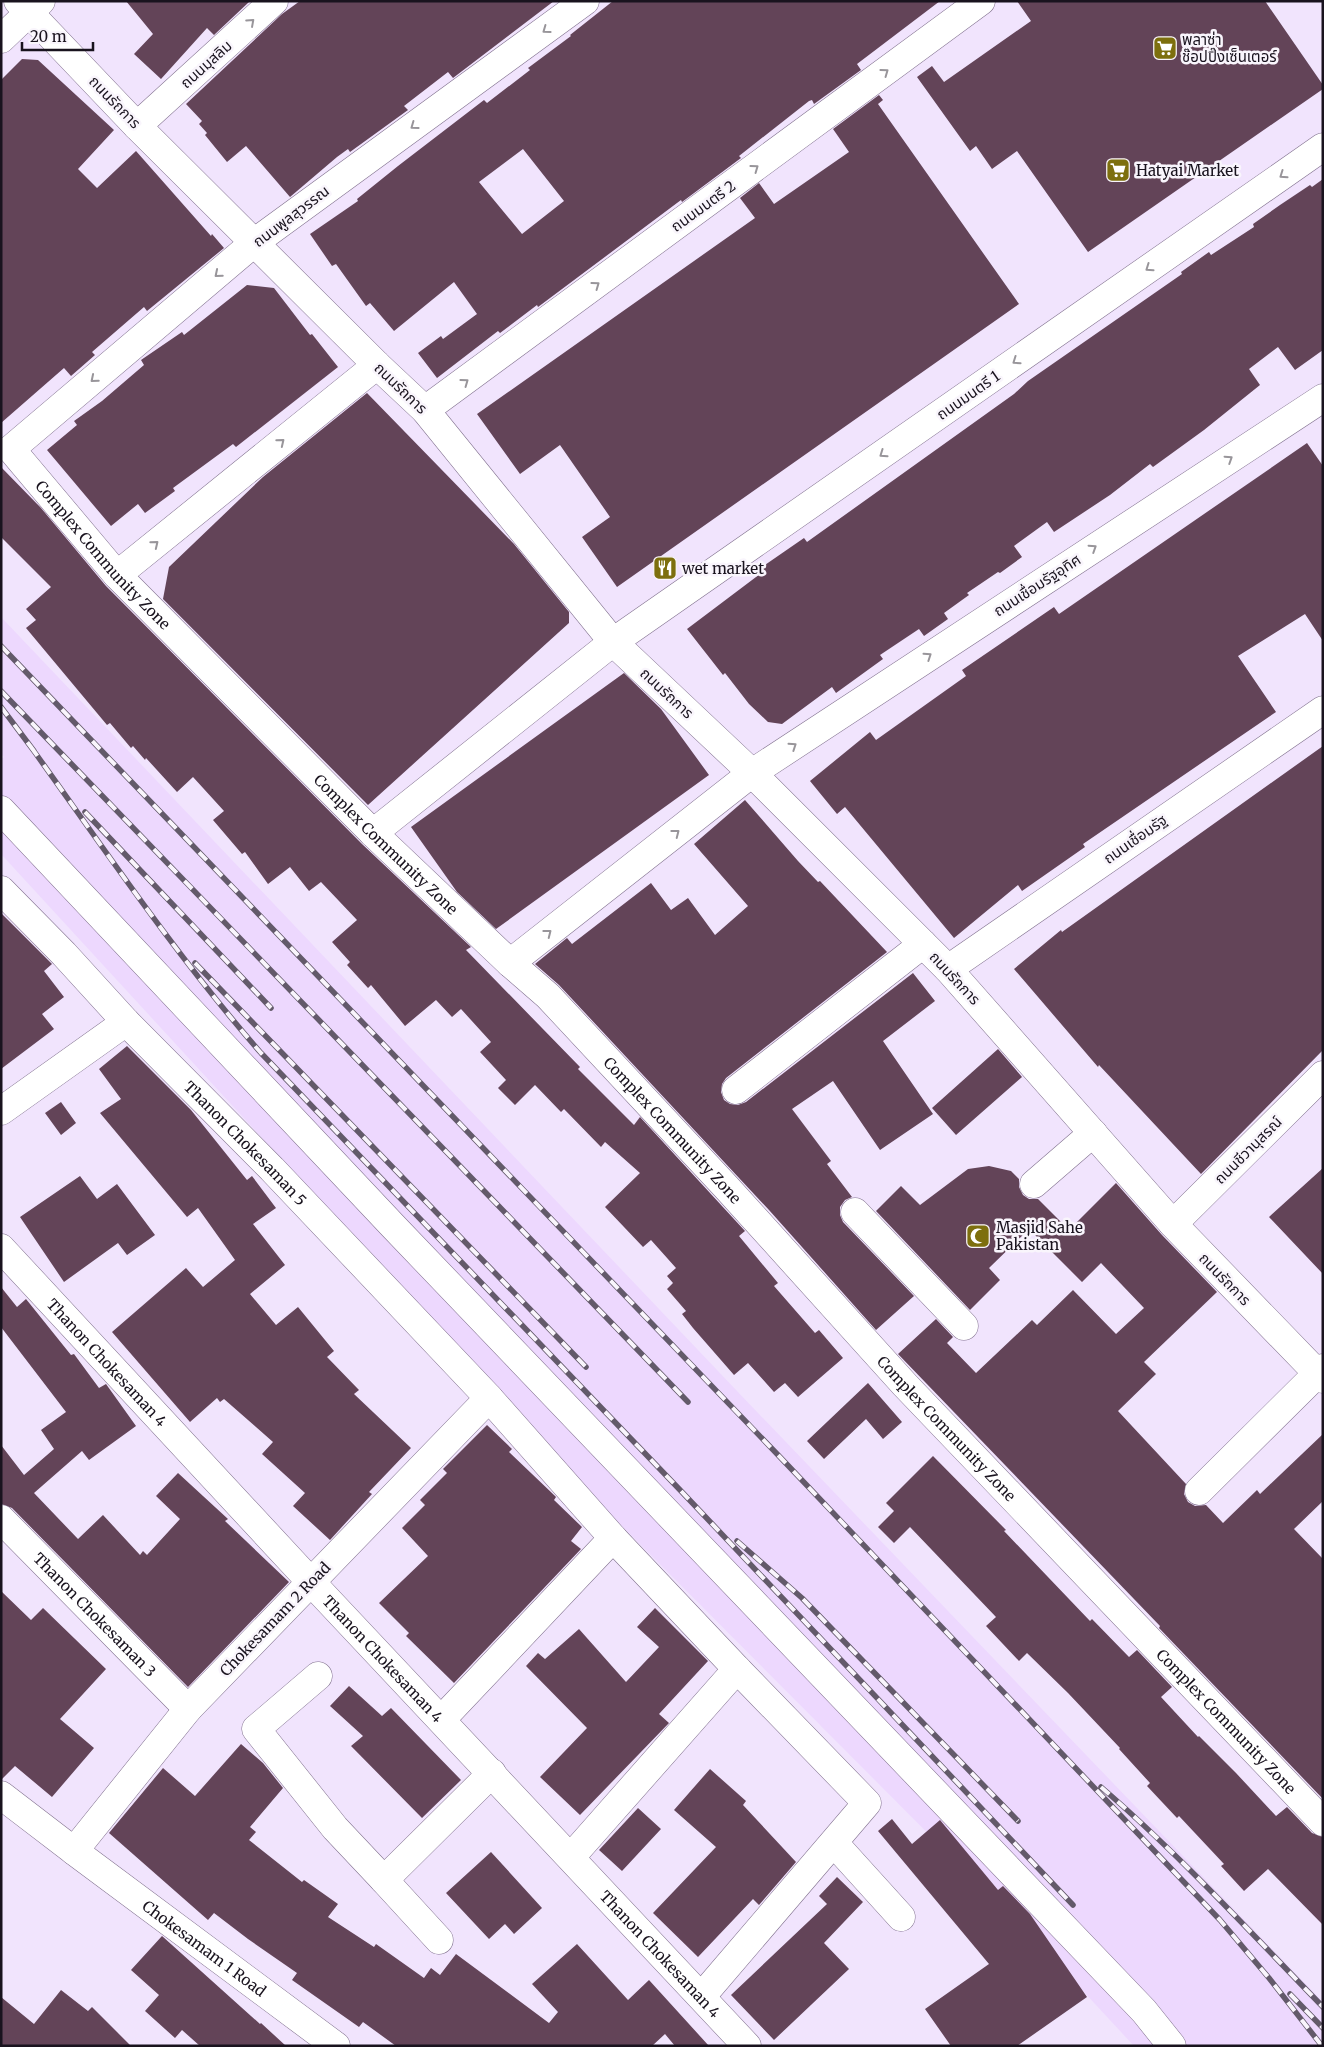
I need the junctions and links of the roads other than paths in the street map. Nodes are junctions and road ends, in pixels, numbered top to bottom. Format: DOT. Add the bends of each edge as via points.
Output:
graph roads {
  1 [pos="274,1"];
  2 [pos="585,1"];
  3 [pos="981,1"];
  4 [pos="29,5"];
  5 [pos="1,39"];
  6 [pos="138,126"];
  7 [pos="1323,148"];
  8 [pos="255,242"];
  9 [pos="376,365"];
  10 [pos="1323,398"];
  11 [pos="425,410"];
  12 [pos="11,449"];
  13 [pos="117,575"];
  14 [pos="612,642"];
  15 [pos="1323,710"];
  16 [pos="752,773"];
  17 [pos="1,810"];
  18 [pos="373,833"];
  19 [pos="1,890"];
  20 [pos="923,944"];
  21 [pos="510,964"];
  22 [pos="948,969"];
  23 [pos="126,1022"];
  24 [pos="1323,1075"];
  25 [pos="736,1090"];
  26 [pos="1,1111"];
  27 [pos="1093,1133"];
  28 [pos="1034,1184"];
  29 [pos="855,1212"];
  30 [pos="1173,1224"];
  31 [pos="1,1248"];
  32 [pos="964,1326"];
  33 [pos="1321,1374"];
  34 [pos="489,1398"];
  35 [pos="1198,1491"];
  36 [pos="1,1519"];
  37 [pos="613,1538"];
  38 [pos="311,1582"];
  39 [pos="737,1670"];
  40 [pos="318,1676"];
  41 [pos="188,1709"];
  42 [pos="442,1719"];
  43 [pos="492,1773"];
  44 [pos="1,1795"];
  45 [pos="1323,1822"];
  46 [pos="834,1843"];
  47 [pos="74,1851"];
  48 [pos="571,1857"];
  49 [pos="384,1880"];
  50 [pos="901,1917"];
  51 [pos="440,1940"];
  52 [pos="702,1996"];
  53 [pos="336,2046"];
  54 [pos="747,2046"];
  55 [pos="1172,2046"];
  6 -- 1 [label="street, ถนนมุสลิม, one-way"];
  2 -- 8 [label="street, ถนนพูลสุวรรณ, one-way"];
  11 -- 3 [label="street, ถนนมนตรี 2, one-way"];
  4 -- 5 [label="street"];
  4 -- 6 [label="street, ถนนรัถการ"];
  6 -- 8 [label="street, ถนนรัถการ"];
  7 -- 14 [label="street, ถนนมนตรี 1, one-way"];
  8 -- 9 [label="street, ถนนรัถการ"];
  8 -- 12 [label="street, ถนนพูลสุวรรณ, one-way"];
  9 -- 11 [label="street, ถนนรัถการ"];
  13 -- 9 [label="street, one-way"];
  16 -- 10 [label="street, ถนนเชื่อมรัฐอุทิศ, one-way"];
  11 -- 14 [label="street, ถนนรัถการ"];
  12 -- 13 [label="street, Complex Community Zone"];
  13 -- 18 [label="street, Complex Community Zone"];
  14 -- 16 [label="street, ถนนรัถการ"];
  14 -- 18 [label="street, ถนนมนตรี 1"];
  15 -- 22 [label="street, ถนนเชื่อมรัฐ"];
  16 -- 20 [label="street, ถนนรัถการ"];
  21 -- 16 [label="street, ถนนเชื่อมรัฐอุทิศ, one-way"];
  17 -- 55 [label="street" via="400,1234 1144,2011"];
  18 -- 21 [label="street, Complex Community Zone"];
  19 -- 23 [label="street, Thanon Chokesaman 5"];
  20 -- 22 [label="street, ถนนรัถการ"];
  20 -- 25 [label="street"];
  21 -- 45 [label="street, Complex Community Zone" via="548,996 904,1385"];
  22 -- 27 [label="street, ถนนรัถการ"];
  23 -- 26 [label="street"];
  23 -- 34 [label="street, Thanon Chokesaman 5" via="272,1169"];
  24 -- 30 [label="street, ถนนชีวานุสรณ์"];
  27 -- 28 [label="street"];
  27 -- 30 [label="street, ถนนรัถการ"];
  29 -- 32 [label="street"];
  30 -- 33 [label="street, ถนนรัถการ"];
  31 -- 38 [label="street, Thanon Chokesaman 4"];
  33 -- 35 [label="street"];
  34 -- 37 [label="street, Thanon Chokesaman 5"];
  34 -- 38 [label="street, Chokesamam 2 Road"];
  36 -- 41 [label="street, Thanon Chokesaman 3"];
  37 -- 39 [label="street, Thanon Chokesaman 5"];
  37 -- 42 [label="street"];
  38 -- 41 [label="street, Chokesamam 2 Road"];
  38 -- 42 [label="street, Thanon Chokesaman 4"];
  39 -- 46 [label="street, Thanon Chokesaman 5" via="867,1802"];
  39 -- 48 [label="street"];
  40 -- 49 [label="street" via="256,1729 335,1828"];
  41 -- 47 [label="street, Chokesamam 2 Road"];
  42 -- 43 [label="street, Thanon Chokesaman 4"];
  43 -- 48 [label="street, Thanon Chokesaman 4"];
  43 -- 49 [label="street"];
  44 -- 47 [label="street, Chokesamam 1 Road"];
  46 -- 50 [label="street"];
  46 -- 52 [label="street"];
  47 -- 53 [label="street, Chokesamam 1 Road"];
  48 -- 52 [label="street, Thanon Chokesaman 4"];
  49 -- 51 [label="street"];
  52 -- 54 [label="street, Thanon Chokesaman 4"];
}
